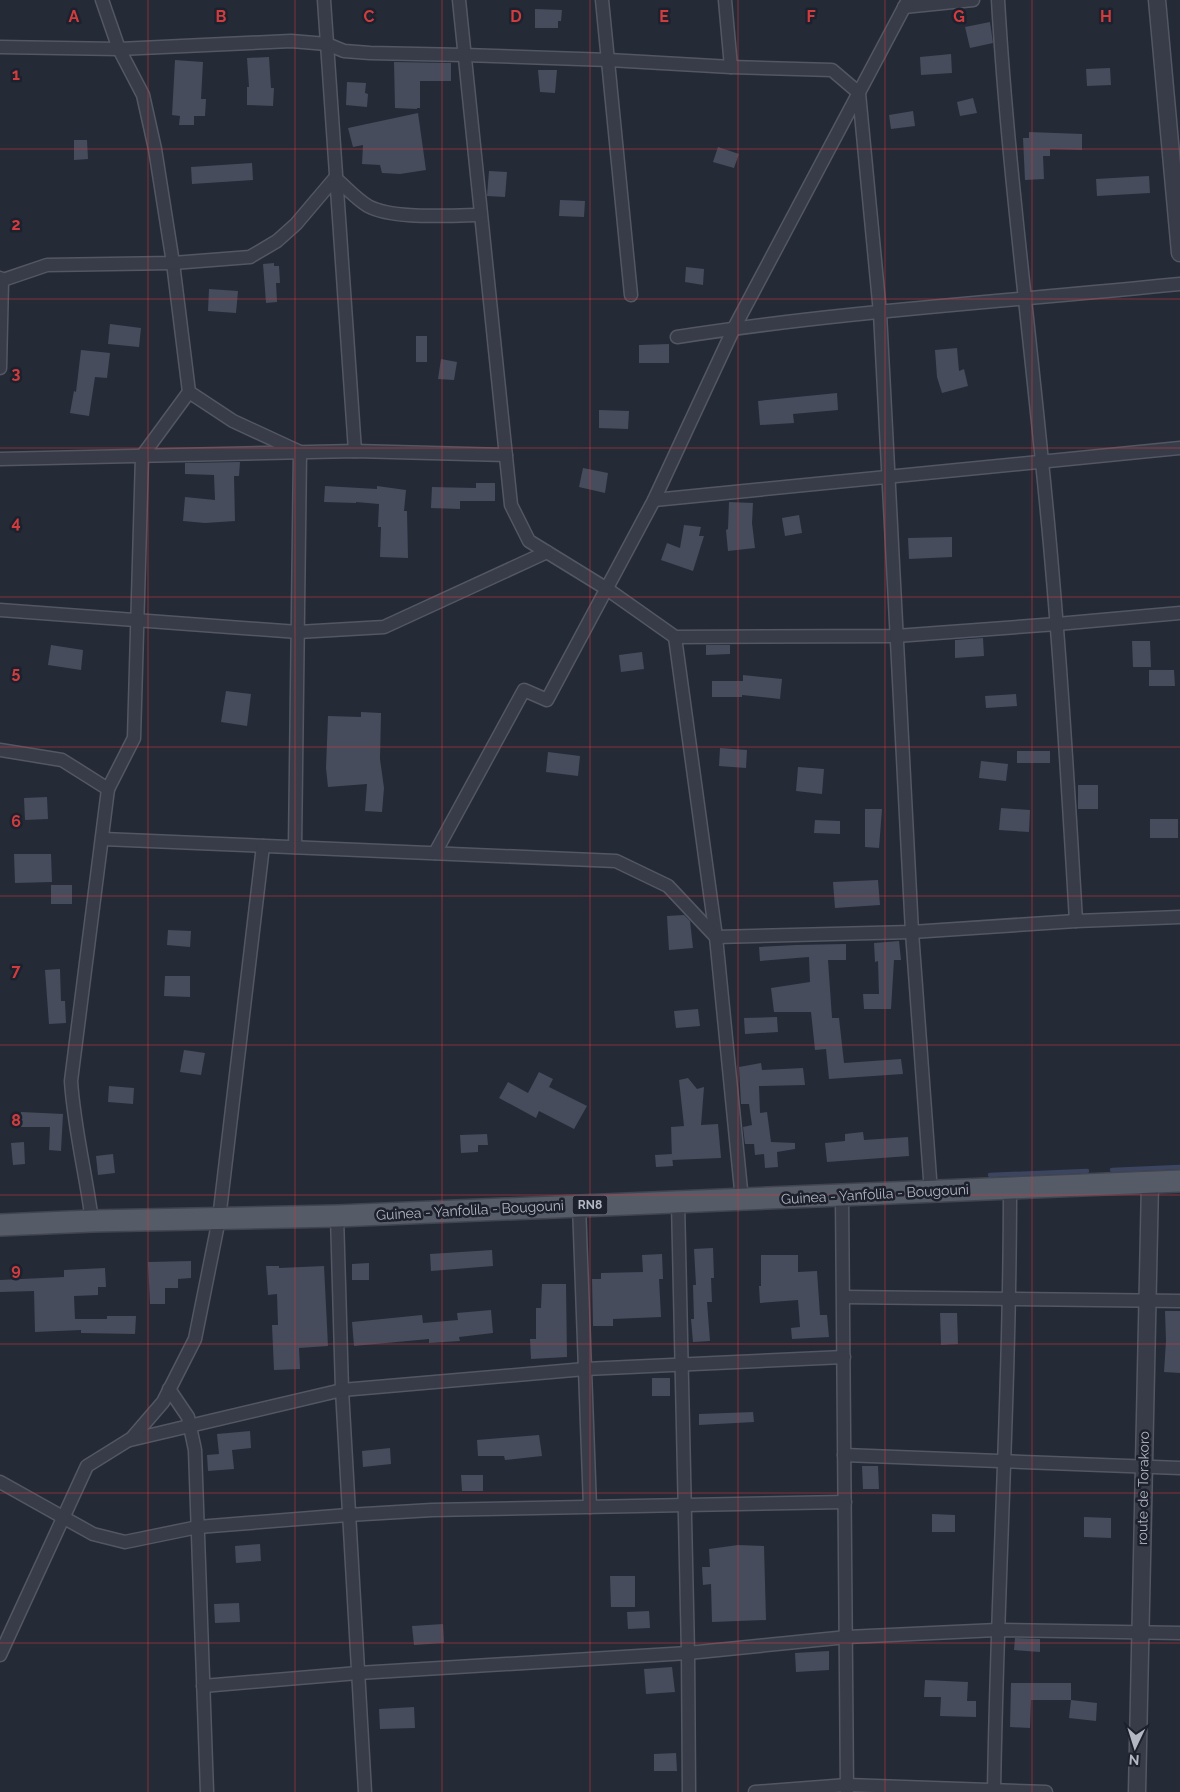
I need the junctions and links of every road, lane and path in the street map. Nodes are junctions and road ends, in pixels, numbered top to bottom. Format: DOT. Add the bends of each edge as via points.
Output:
graph roads {
  1 [pos="102,0"];
  2 [pos="324,0"];
  3 [pos="459,0"];
  4 [pos="602,0"];
  5 [pos="725,0"];
  6 [pos="973,0"];
  7 [pos="998,0"];
  8 [pos="1157,0"];
  9 [pos="906,4"];
  10 [pos="327,44"];
  11 [pos="0,47"];
  12 [pos="119,49"];
  13 [pos="464,55"];
  14 [pos="608,60"];
  15 [pos="731,67"];
  16 [pos="859,93"];
  17 [pos="335,178"];
  18 [pos="480,215"];
  19 [pos="1180,253"];
  20 [pos="173,262"];
  21 [pos="1,280"];
  22 [pos="1180,284"];
  23 [pos="631,295"];
  24 [pos="1024,300"];
  25 [pos="880,313"];
  26 [pos="734,328"];
  27 [pos="678,337"];
  28 [pos="0,368"];
  29 [pos="189,392"];
  30 [pos="1180,448"];
  31 [pos="355,451"];
  32 [pos="300,452"];
  33 [pos="506,455"];
  34 [pos="142,456"];
  35 [pos="0,459"];
  36 [pos="1042,462"];
  37 [pos="890,477"];
  38 [pos="654,500"];
  39 [pos="547,552"];
  40 [pos="607,589"];
  41 [pos="0,610"];
  42 [pos="1180,613"];
  43 [pos="138,620"];
  44 [pos="1057,624"];
  45 [pos="298,632"];
  46 [pos="896,636"];
  47 [pos="675,637"];
  48 [pos="0,750"];
  49 [pos="108,789"];
  50 [pos="103,839"];
  51 [pos="263,846"];
  52 [pos="296,847"];
  53 [pos="435,853"];
  54 [pos="1180,917"];
  55 [pos="1076,921"];
  56 [pos="912,932"];
  57 [pos="716,937"];
  58 [pos="1180,1181"];
  59 [pos="1150,1183"];
  60 [pos="1010,1188"];
  61 [pos="931,1192"];
  62 [pos="842,1195"];
  63 [pos="742,1200"];
  64 [pos="678,1202"];
  65 [pos="579,1205"];
  66 [pos="337,1216"];
  67 [pos="219,1219"];
  68 [pos="92,1221"];
  69 [pos="0,1225"];
  70 [pos="844,1297"];
  71 [pos="1010,1299"];
  72 [pos="1147,1300"];
  73 [pos="1180,1301"];
  74 [pos="844,1357"];
  75 [pos="682,1364"];
  76 [pos="585,1370"];
  77 [pos="169,1389"];
  78 [pos="342,1390"];
  79 [pos="190,1426"];
  80 [pos="127,1441"];
  81 [pos="844,1455"];
  82 [pos="1004,1461"];
  83 [pos="1143,1466"];
  84 [pos="1180,1468"];
  85 [pos="0,1482"];
  86 [pos="844,1502"];
  87 [pos="684,1505"];
  88 [pos="590,1507"];
  89 [pos="348,1514"];
  90 [pos="63,1518"];
  91 [pos="198,1527"];
  92 [pos="997,1630"];
  93 [pos="1140,1632"];
  94 [pos="1180,1633"];
  95 [pos="846,1636"];
  96 [pos="688,1653"];
  97 [pos="0,1655"];
  98 [pos="358,1674"];
  99 [pos="203,1686"];
  100 [pos="847,1788"];
  101 [pos="994,1791"];
  102 [pos="207,1792"];
  103 [pos="365,1792"];
  104 [pos="688,1792"];
  105 [pos="754,1792"];
  106 [pos="1046,1792"];
  107 [pos="1137,1792"];
  1 -- 12 [label="street"];
  2 -- 10 [label="street"];
  3 -- 13 [label="street"];
  4 -- 14 [label="street"];
  5 -- 15 [label="street"];
  6 -- 9 [label="street"];
  7 -- 24 [label="street"];
  8 -- 19 [label="street"];
  9 -- 16 [label="street"];
  10 -- 12 [label="street" via="291,42"];
  10 -- 13 [label="street" via="344,51"];
  10 -- 17 [label="street"];
  11 -- 12 [label="street"];
  12 -- 20 [label="street" via="143,95"];
  13 -- 14 [label="street"];
  13 -- 18 [label="street"];
  14 -- 15 [label="street"];
  14 -- 23 [label="street"];
  15 -- 16 [label="street" via="832,70"];
  16 -- 25 [label="street"];
  16 -- 26 [label="street"];
  17 -- 18 [label="street" via="367,205 382,212"];
  17 -- 20 [label="street" via="296,224 277,241 250,257"];
  17 -- 31 [label="street"];
  18 -- 33 [label="street"];
  20 -- 21 [label="street" via="47,265"];
  20 -- 29 [label="street"];
  21 -- 28 [label="street"];
  22 -- 24 [label="street"];
  24 -- 25 [label="street"];
  24 -- 36 [label="street"];
  25 -- 26 [label="street"];
  25 -- 37 [label="street"];
  26 -- 27 [label="street"];
  26 -- 38 [label="street"];
  29 -- 32 [label="street" via="233,421"];
  29 -- 34 [label="street"];
  30 -- 36 [label="street"];
  31 -- 32 [label="street"];
  31 -- 33 [label="street"];
  32 -- 34 [label="street"];
  32 -- 45 [label="street"];
  33 -- 39 [label="street" via="511,505 529,541"];
  34 -- 35 [label="street"];
  34 -- 43 [label="street"];
  36 -- 37 [label="street"];
  36 -- 44 [label="street"];
  37 -- 38 [label="street"];
  37 -- 46 [label="street"];
  38 -- 40 [label="street"];
  39 -- 40 [label="street"];
  39 -- 45 [label="street" via="384,628"];
  40 -- 47 [label="street"];
  40 -- 53 [label="street" via="547,700 524,690"];
  41 -- 43 [label="street"];
  42 -- 44 [label="street"];
  43 -- 45 [label="street"];
  43 -- 49 [label="street" via="134,738"];
  44 -- 46 [label="street"];
  44 -- 55 [label="street"];
  45 -- 52 [label="street"];
  46 -- 47 [label="street"];
  46 -- 56 [label="street"];
  47 -- 57 [label="street"];
  48 -- 49 [label="street" via="62,760"];
  49 -- 50 [label="street"];
  50 -- 51 [label="street"];
  50 -- 68 [label="street" via="71,1082"];
  51 -- 52 [label="street"];
  51 -- 67 [label="street"];
  52 -- 53 [label="street"];
  53 -- 57 [label="street" via="616,861 668,886"];
  54 -- 55 [label="street"];
  55 -- 56 [label="street"];
  56 -- 57 [label="street"];
  56 -- 61 [label="street"];
  57 -- 63 [label="street"];
  58 -- 59 [label="main road, Guinea - Yanfolila - Bougouni / RN8"];
  59 -- 60 [label="main road, Guinea - Yanfolila - Bougouni / RN8"];
  59 -- 72 [label="street, route de Torakoro"];
  60 -- 61 [label="main road, Guinea - Yanfolila - Bougouni / RN8"];
  60 -- 71 [label="street"];
  61 -- 62 [label="main road, Guinea - Yanfolila - Bougouni / RN8"];
  62 -- 63 [label="main road, Guinea - Yanfolila - Bougouni / RN8"];
  62 -- 70 [label="street"];
  63 -- 64 [label="main road, Guinea - Yanfolila - Bougouni / RN8"];
  64 -- 65 [label="main road, Guinea - Yanfolila - Bougouni / RN8"];
  64 -- 75 [label="street"];
  65 -- 66 [label="main road, Guinea - Yanfolila - Bougouni / RN8"];
  65 -- 76 [label="street"];
  66 -- 67 [label="main road, Guinea - Yanfolila - Bougouni / RN8"];
  66 -- 78 [label="street"];
  67 -- 68 [label="main road, Guinea - Yanfolila - Bougouni / RN8"];
  67 -- 77 [label="street" via="195,1339"];
  68 -- 69 [label="main road, Guinea - Yanfolila - Bougouni / RN8"];
  70 -- 71 [label="street"];
  70 -- 74 [label="street"];
  71 -- 72 [label="street"];
  71 -- 82 [label="street"];
  72 -- 73 [label="street"];
  72 -- 83 [label="street, route de Torakoro"];
  74 -- 75 [label="street"];
  74 -- 81 [label="street"];
  75 -- 76 [label="street"];
  75 -- 87 [label="street"];
  76 -- 78 [label="street"];
  76 -- 88 [label="street"];
  77 -- 79 [label="street" via="188,1417"];
  77 -- 80 [label="street" via="163,1402"];
  78 -- 79 [label="street"];
  78 -- 89 [label="street"];
  79 -- 80 [label="street"];
  79 -- 91 [label="street" via="195,1450"];
  80 -- 90 [label="street" via="87,1466"];
  81 -- 82 [label="street"];
  81 -- 86 [label="street"];
  82 -- 83 [label="street"];
  82 -- 92 [label="street"];
  83 -- 84 [label="street"];
  83 -- 93 [label="street, route de Torakoro"];
  85 -- 90 [label="street"];
  86 -- 87 [label="street"];
  86 -- 95 [label="street"];
  87 -- 88 [label="street"];
  87 -- 96 [label="street"];
  88 -- 89 [label="street"];
  89 -- 91 [label="street"];
  89 -- 98 [label="street"];
  90 -- 91 [label="street" via="93,1534 125,1542"];
  90 -- 97 [label="street"];
  91 -- 99 [label="street"];
  92 -- 93 [label="street"];
  92 -- 95 [label="street"];
  92 -- 101 [label="street"];
  93 -- 94 [label="street"];
  93 -- 107 [label="street, route de Torakoro"];
  95 -- 96 [label="street"];
  95 -- 100 [label="street"];
  96 -- 98 [label="street"];
  96 -- 104 [label="street"];
  98 -- 99 [label="street"];
  98 -- 103 [label="street"];
  99 -- 102 [label="street"];
  100 -- 101 [label="street"];
  100 -- 105 [label="street"];
  101 -- 106 [label="street"];
}
